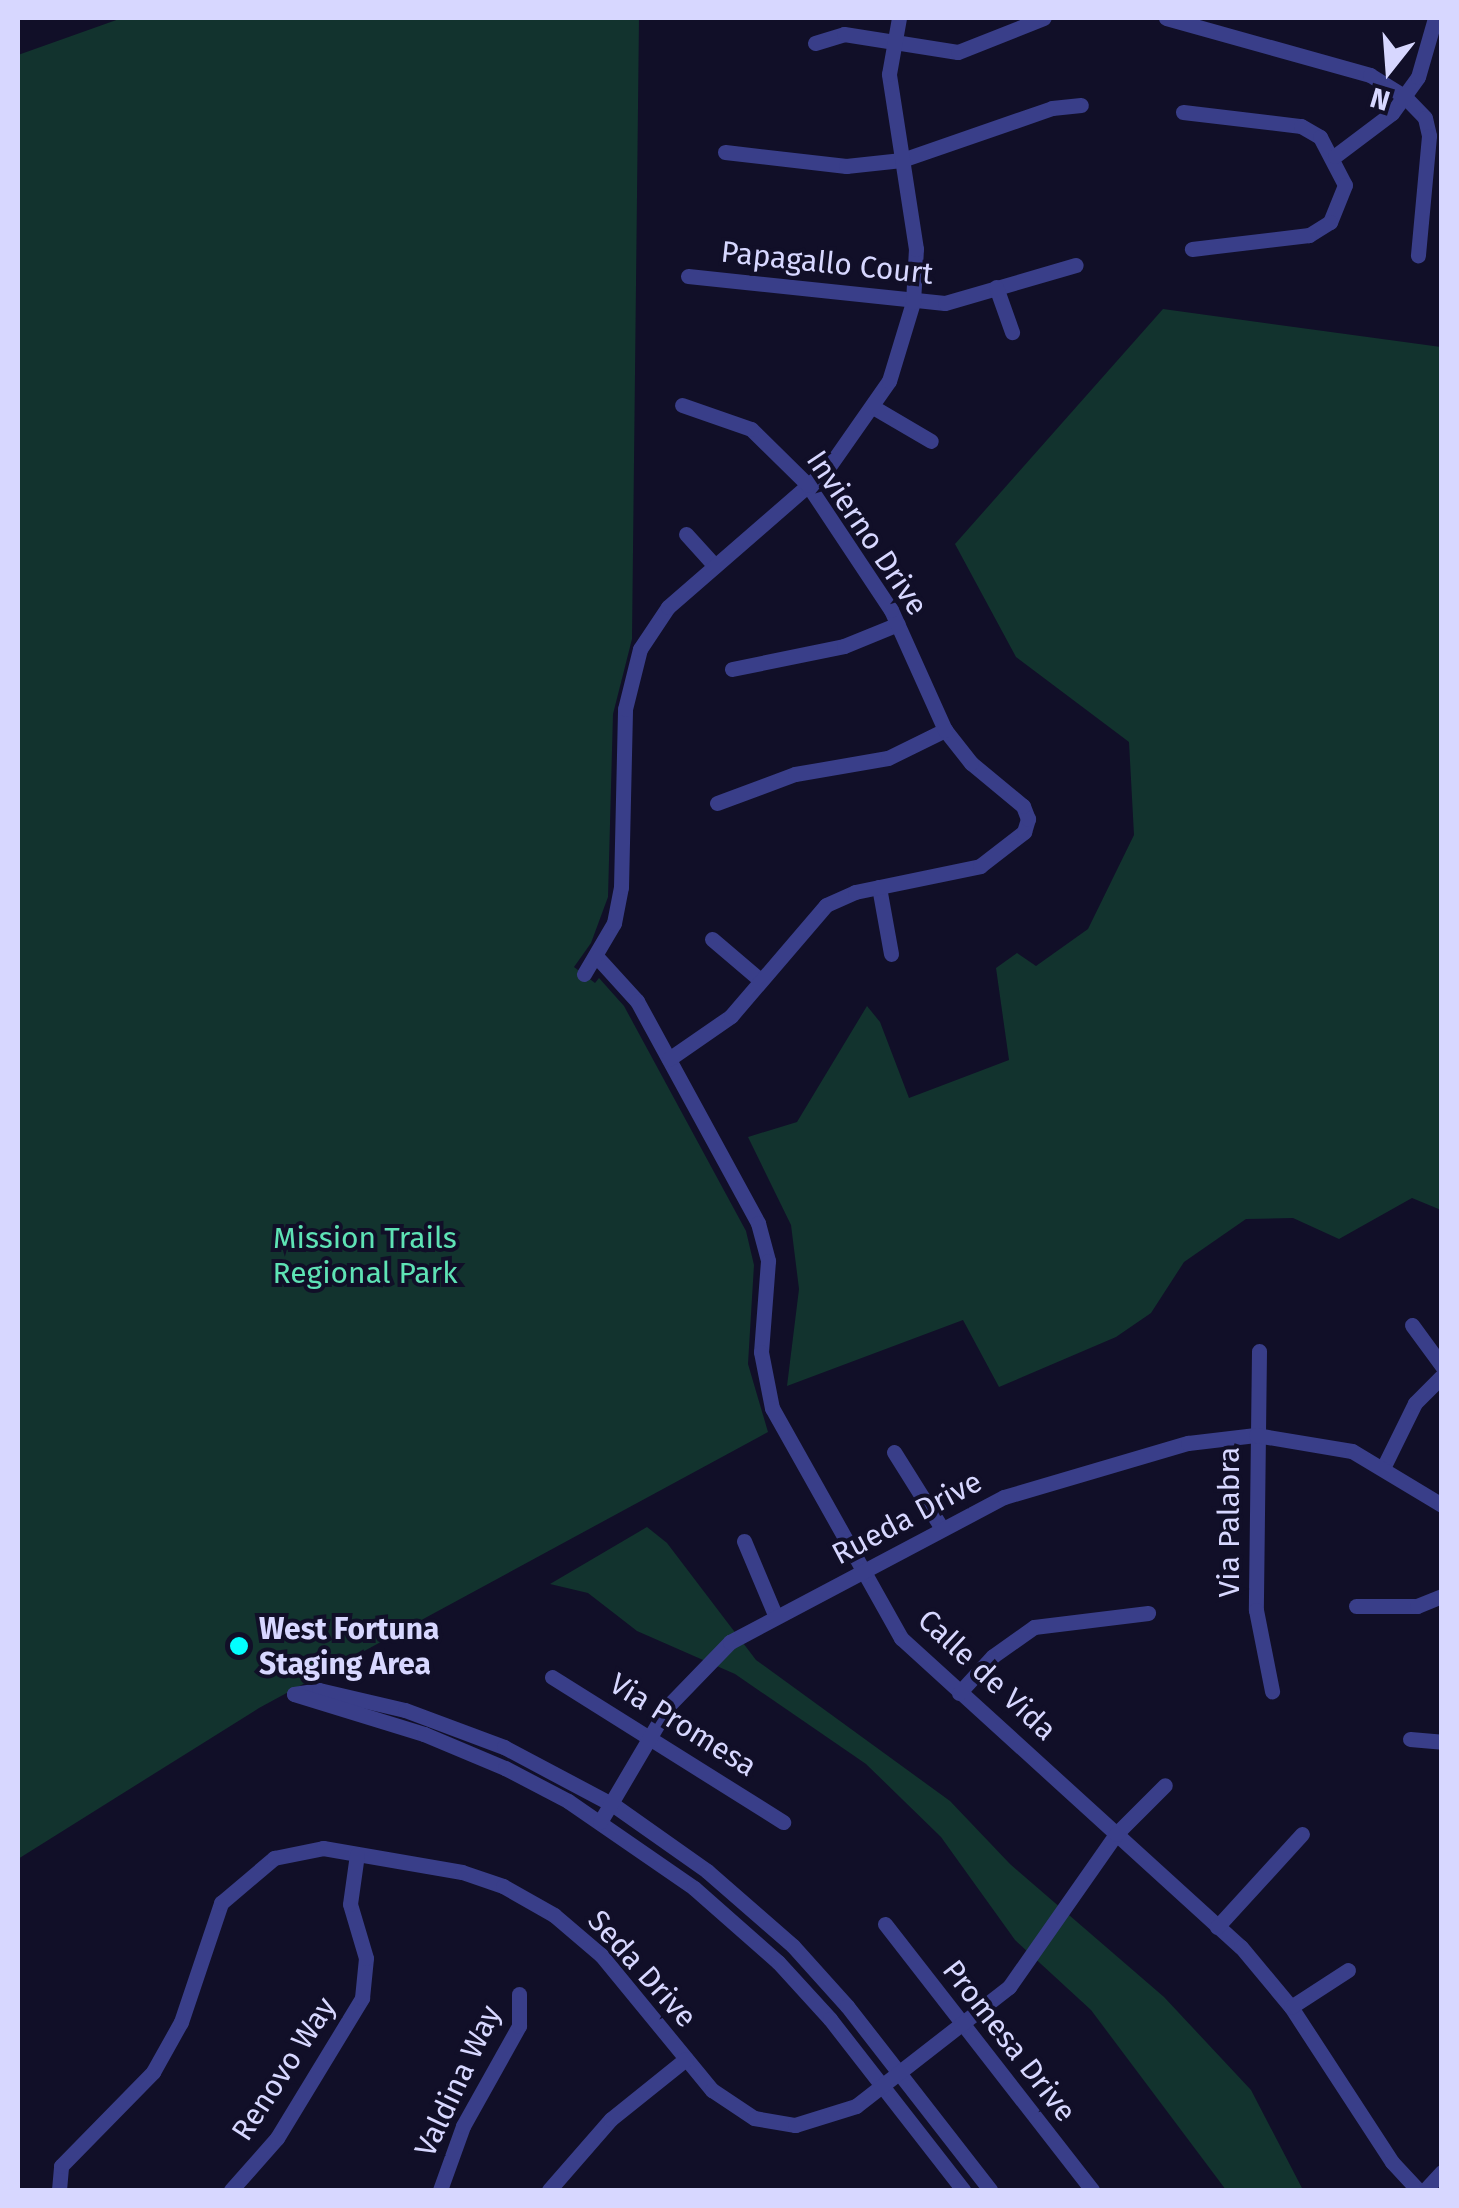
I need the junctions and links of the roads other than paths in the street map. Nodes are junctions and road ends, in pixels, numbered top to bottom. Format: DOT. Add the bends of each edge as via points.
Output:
graph roads {
  1 [pos="898,18"];
  2 [pos="1044,18"];
  3 [pos="1166,18"];
  4 [pos="1435,18"];
  5 [pos="892,43"];
  6 [pos="814,44"];
  7 [pos="1404,96"];
  8 [pos="1081,105"];
  9 [pos="1183,112"];
  10 [pos="725,152"];
  11 [pos="1335,156"];
  12 [pos="902,160"];
  13 [pos="1192,249"];
  14 [pos="1418,255"];
  15 [pos="1076,265"];
  16 [pos="688,276"];
  17 [pos="996,287"];
  18 [pos="914,302"];
  19 [pos="1012,332"];
  20 [pos="682,404"];
  21 [pos="873,408"];
  22 [pos="931,440"];
  23 [pos="808,485"];
  24 [pos="686,534"];
  25 [pos="715,566"];
  26 [pos="898,624"];
  27 [pos="732,669"];
  28 [pos="946,730"];
  29 [pos="717,802"];
  30 [pos="879,887"];
  31 [pos="712,939"];
  32 [pos="891,954"];
  33 [pos="596,956"];
  34 [pos="584,974"];
  35 [pos="760,980"];
  36 [pos="670,1060"];
  37 [pos="1412,1325"];
  38 [pos="1259,1352"];
  39 [pos="1442,1366"];
  40 [pos="1442,1376"];
  41 [pos="1256,1434"];
  42 [pos="894,1452"];
  43 [pos="1384,1466"];
  44 [pos="1442,1506"];
  45 [pos="942,1527"];
  46 [pos="744,1542"];
  47 [pos="861,1574"];
  48 [pos="1442,1596"];
  49 [pos="1356,1606"];
  50 [pos="1148,1613"];
  51 [pos="776,1617"];
  52 [pos="552,1677"];
  53 [pos="1272,1692"];
  54 [pos="959,1693"];
  55 [pos="652,1735"];
  56 [pos="1410,1739"];
  57 [pos="1442,1742"];
  58 [pos="1165,1785"];
  59 [pos="610,1803"];
  60 [pos="600,1822"];
  61 [pos="783,1822"];
  62 [pos="1116,1834"];
  63 [pos="1302,1834"];
  64 [pos="358,1854"];
  65 [pos="885,1924"];
  66 [pos="1217,1926"];
  67 [pos="1348,1970"];
  68 [pos="519,1994"];
  69 [pos="1291,2007"];
  70 [pos="960,2026"];
  71 [pos="686,2059"];
  72 [pos="897,2075"];
  73 [pos="880,2087"];
  74 [pos="1442,2172"];
  75 [pos="59,2190"];
  76 [pos="231,2190"];
  77 [pos="440,2190"];
  78 [pos="549,2190"];
  79 [pos="963,2190"];
  80 [pos="990,2190"];
  81 [pos="1092,2190"];
  82 [pos="1421,2190"];
  1 -- 5 [label="street"];
  2 -- 5 [label="street" via="958,52"];
  3 -- 7 [label="street" via="1370,75"];
  4 -- 7 [label="street" via="1428,52"];
  5 -- 6 [label="street" via="844,34"];
  5 -- 12 [label="street" via="892,115"];
  7 -- 11 [label="street" via="1378,128"];
  7 -- 14 [label="street" via="1430,136"];
  8 -- 12 [label="street" via="1052,108"];
  9 -- 11 [label="street" via="1301,126"];
  10 -- 12 [label="street" via="846,166"];
  11 -- 13 [label="street" via="1345,185 1330,222 1308,235"];
  12 -- 18 [label="street" via="916,249"];
  15 -- 17 [label="street, Papagallo Court"];
  16 -- 18 [label="street, Papagallo Court"];
  17 -- 18 [label="street, Papagallo Court" via="945,303"];
  17 -- 19 [label="street"];
  18 -- 21 [label="street" via="889,381"];
  20 -- 23 [label="street, Invierno Drive" via="751,429"];
  21 -- 22 [label="street"];
  21 -- 23 [label="street"];
  23 -- 25 [label="street"];
  23 -- 26 [label="street, Invierno Drive"];
  24 -- 25 [label="street"];
  25 -- 33 [label="street" via="668,606 640,649 625,710 621,887 614,923"];
  26 -- 27 [label="street" via="844,646"];
  26 -- 28 [label="street, Invierno Drive"];
  28 -- 29 [label="street" via="888,758 795,774"];
  28 -- 30 [label="street, Invierno Drive" via="970,763 1023,806 1024,832 980,866"];
  30 -- 32 [label="street"];
  30 -- 35 [label="street" via="826,905"];
  31 -- 35 [label="street"];
  33 -- 34 [label="street"];
  33 -- 36 [label="street, Calle de Vida" via="638,1001"];
  35 -- 36 [label="street" via="705,1040"];
  36 -- 47 [label="street, Calle de Vida" via="758,1222 768,1261 761,1352 772,1408"];
  37 -- 39 [label="street"];
  38 -- 41 [label="street, Via Palabra"];
  40 -- 43 [label="street" via="1415,1404"];
  41 -- 43 [label="street, Rueda Drive" via="1318,1442"];
  41 -- 45 [label="street, Rueda Drive" via="1188,1442 1004,1497"];
  41 -- 53 [label="street, Via Palabra" via="1256,1610"];
  42 -- 45 [label="street"];
  43 -- 44 [label="street, Rueda Drive"];
  45 -- 47 [label="street, Rueda Drive"];
  46 -- 51 [label="street"];
  47 -- 51 [label="street, Rueda Drive"];
  47 -- 54 [label="street, Calle de Vida" via="901,1638"];
  48 -- 49 [label="street" via="1417,1606"];
  50 -- 54 [label="street" via="1034,1628 993,1656"];
  51 -- 55 [label="street, Rueda Drive" via="730,1642 703,1667"];
  52 -- 55 [label="street, Via Promesa"];
  54 -- 62 [label="street, Calle de Vida"];
  55 -- 59 [label="street, Rueda Drive"];
  55 -- 61 [label="street, Via Promesa"];
  56 -- 57 [label="street"];
  58 -- 62 [label="street, Seda Drive"];
  59 -- 60 [label="street, Rueda Drive"];
  59 -- 60 [label="street" via="436,1720 319,1690 294,1694 476,1754"];
  59 -- 72 [label="street" via="707,1871 793,1946"];
  60 -- 73 [label="street" via="694,1888 778,1962"];
  62 -- 66 [label="street, Calle de Vida"];
  62 -- 70 [label="street, Seda Drive" via="1010,1987"];
  63 -- 66 [label="street"];
  64 -- 71 [label="street, Seda Drive" via="462,1872 554,1915 600,1954"];
  64 -- 75 [label="street, Seda Drive" via="323,1848 274,1858 221,1903 180,2022 153,2072 60,2166"];
  64 -- 76 [label="street, Renovo Way" via="350,1904 366,1958 362,1998 277,2138"];
  65 -- 70 [label="street, Promesa Drive"];
  66 -- 69 [label="street, Calle de Vida"];
  67 -- 69 [label="street"];
  68 -- 77 [label="street, Valdina Way" via="520,2026 463,2126"];
  69 -- 82 [label="street, Calle de Vida" via="1392,2162"];
  70 -- 72 [label="street, Seda Drive"];
  70 -- 81 [label="street, Promesa Drive"];
  71 -- 73 [label="street, Seda Drive" via="730,2105 754,2118 795,2125 834,2117"];
  71 -- 78 [label="street" via="612,2119"];
  72 -- 73 [label="street, Seda Drive"];
  72 -- 80 [label="street"];
  73 -- 79 [label="street"];
  74 -- 82 [label="street"];
}
